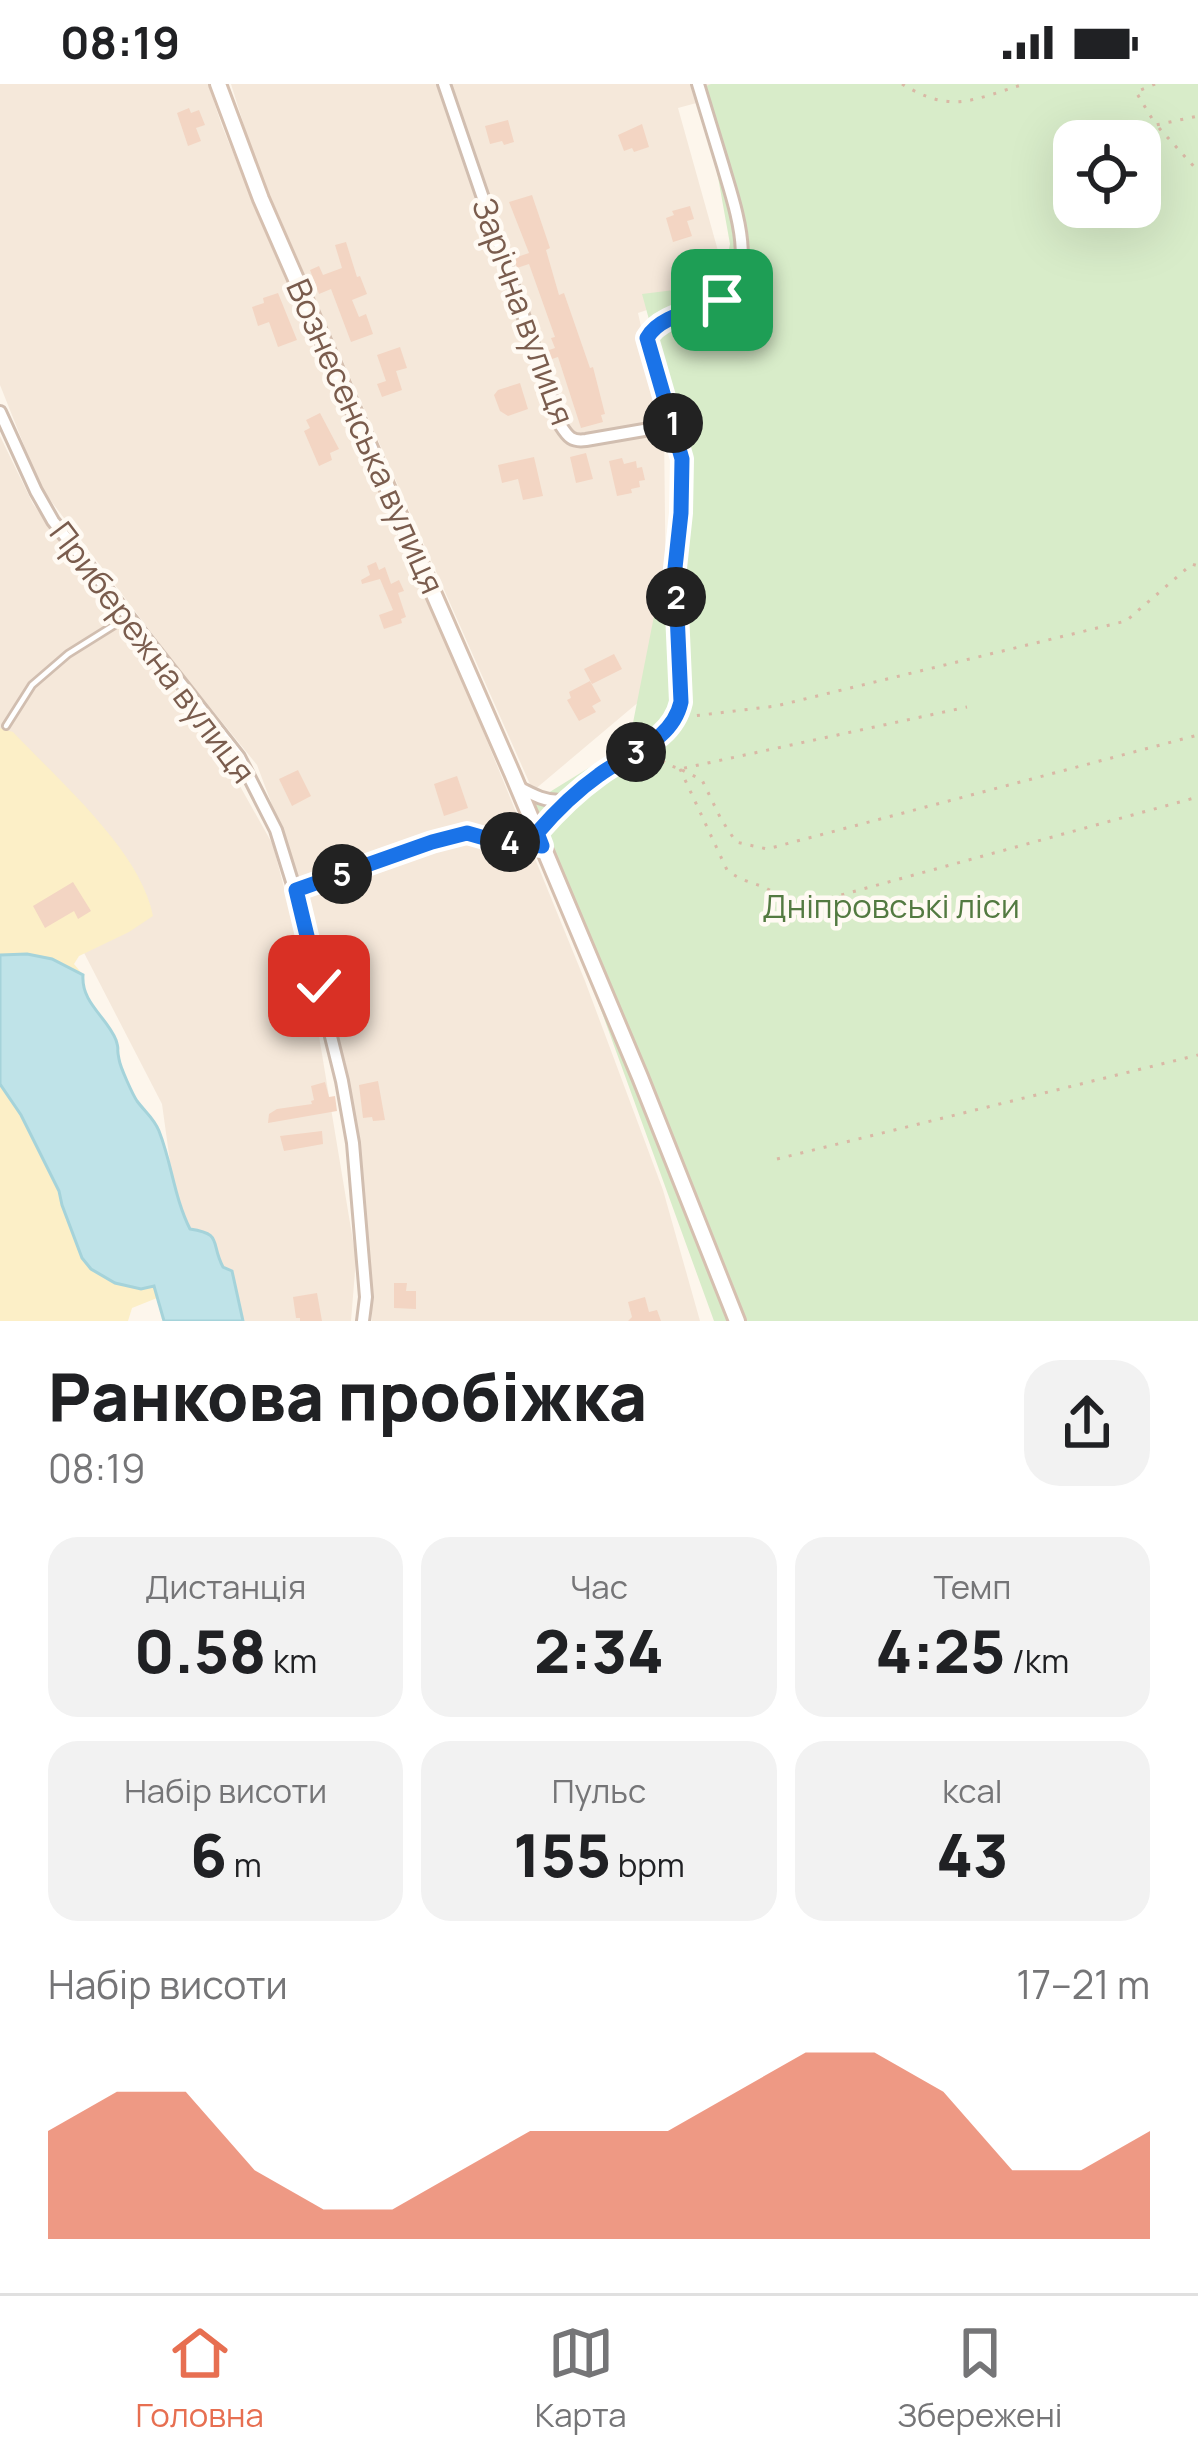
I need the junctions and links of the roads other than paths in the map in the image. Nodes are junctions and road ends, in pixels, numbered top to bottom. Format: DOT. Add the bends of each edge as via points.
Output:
graph roads {
  1 [pos="218,84"];
  2 [pos="443,84"];
  3 [pos="698,84"];
  4 [pos="0,412"];
  5 [pos="673,425"];
  6 [pos="129,616"];
  7 [pos="7,726"];
  8 [pos="518,787"];
  9 [pos="564,802"];
  10 [pos="539,839"];
  11 [pos="296,890"];
  12 [pos="363,1321"];
  13 [pos="737,1321"];
  1 -- 8 [label="main road, Вознесенська вулиця"];
  2 -- 5 [label="street, Зарічна вулиця" via="568,437"];
  3 -- 5 [label="street" via="739,221 741,268 718,303 661,323 647,338"];
  4 -- 6 [label="street, Прибережна вулиця" via="53,521"];
  5 -- 9 [label="street" via="682,459 677,718"];
  6 -- 7 [label="lane" via="32,686"];
  6 -- 11 [label="street, Прибережна вулиця" via="238,757"];
  8 -- 9 [label="street"];
  8 -- 10 [label="main road, Вознесенська вулиця"];
  9 -- 10 [label="street"];
  10 -- 11 [label="lane" via="467,833"];
  10 -- 13 [label="main road, Вознесенська вулиця"];
  11 -- 12 [label="street, Прибережна вулиця" via="353,1143"];
}
